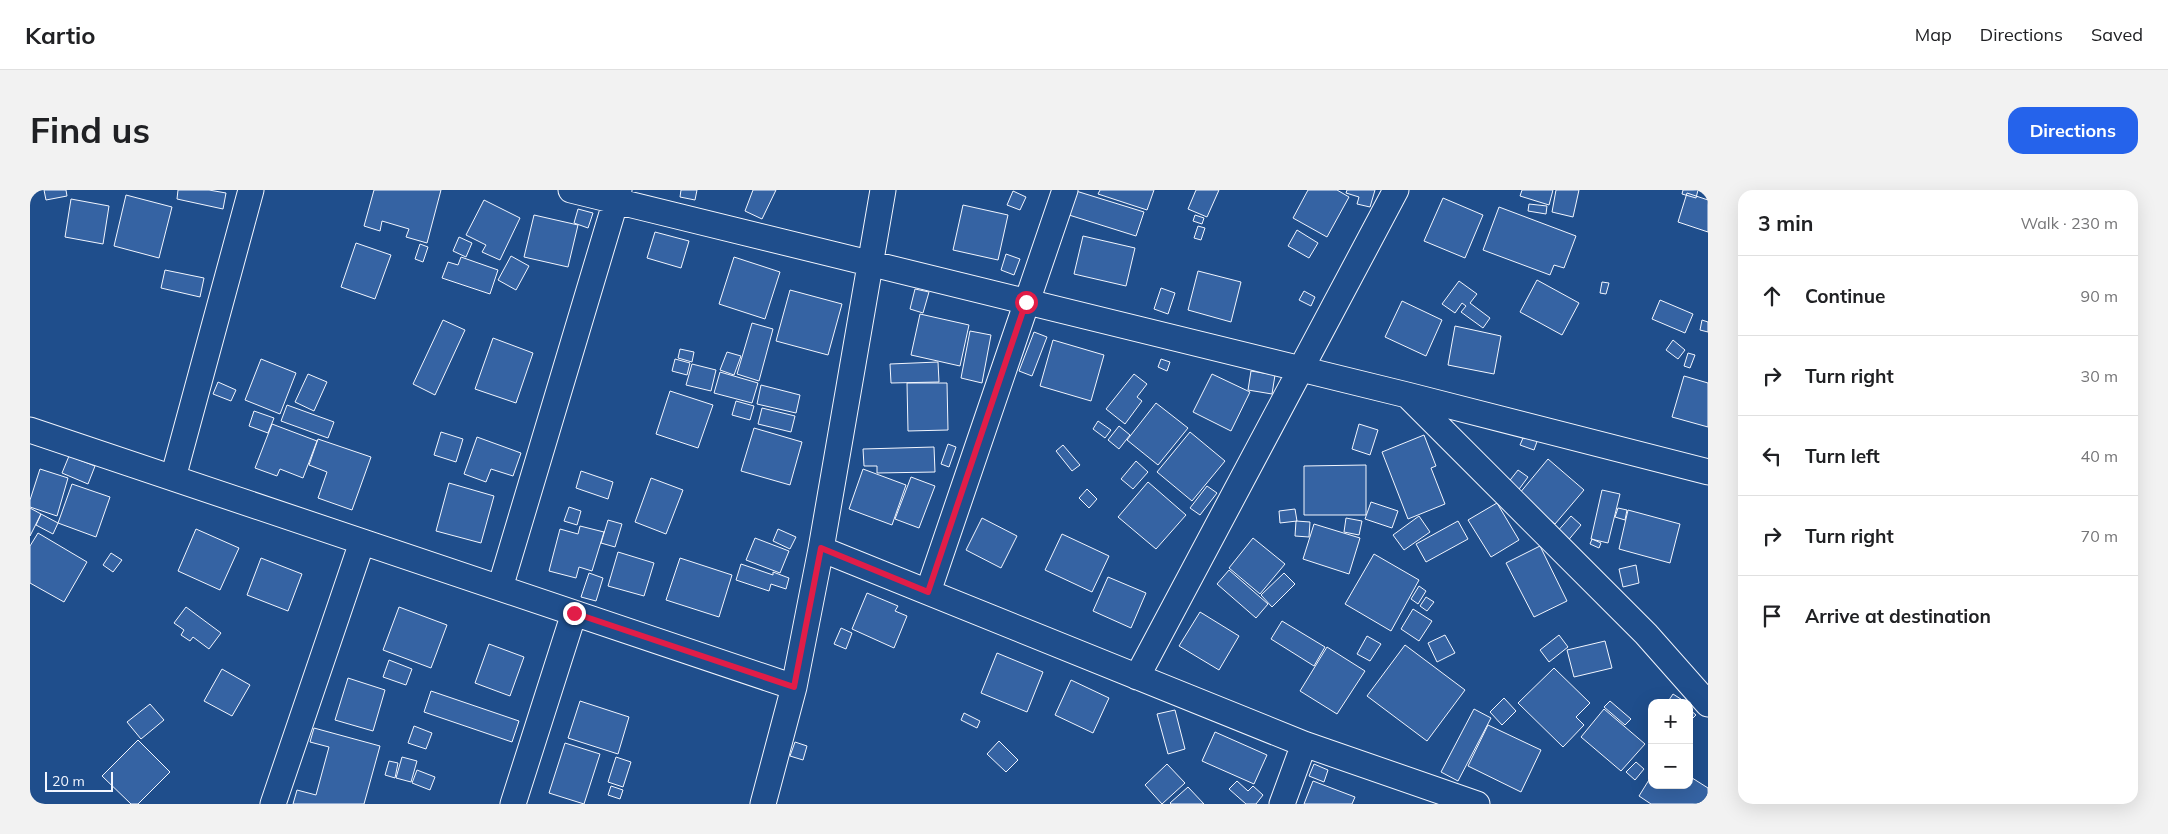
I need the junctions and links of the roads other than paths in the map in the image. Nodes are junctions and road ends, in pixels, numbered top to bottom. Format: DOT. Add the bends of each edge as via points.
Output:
graph roads {
  1 [pos="251,190"];
  2 [pos="570,190"];
  3 [pos="883,190"];
  4 [pos="1065,190"];
  5 [pos="1396,190"];
  6 [pos="618,196"];
  7 [pos="871,264"];
  8 [pos="1026,302"];
  9 [pos="1300,369"];
  10 [pos="1407,395"];
  11 [pos="30,430"];
  12 [pos="1708,472"];
  13 [pos="172,478"];
  14 [pos="362,542"];
  15 [pos="821,548"];
  16 [pos="500,588"];
  17 [pos="928,592"];
  18 [pos="574,613"];
  19 [pos="1137,677"];
  20 [pos="794,687"];
  21 [pos="1708,704"];
  22 [pos="1304,744"];
  23 [pos="273,804"];
  24 [pos="513,804"];
  25 [pos="763,804"];
  26 [pos="1282,804"];
  27 [pos="1478,804"];
  1 -- 13 [label="street"];
  2 -- 6 [label="street"];
  3 -- 7 [label="street"];
  4 -- 8 [label="street"];
  5 -- 9 [label="street"];
  6 -- 7 [label="street"];
  6 -- 16 [label="street"];
  7 -- 8 [label="street"];
  7 -- 15 [label="street"];
  8 -- 9 [label="street"];
  8 -- 17 [label="street"];
  9 -- 10 [label="street"];
  9 -- 19 [label="street"];
  10 -- 12 [label="street"];
  10 -- 21 [label="street" via="1646,634"];
  11 -- 13 [label="street"];
  13 -- 14 [label="street"];
  14 -- 16 [label="street"];
  14 -- 23 [label="street"];
  15 -- 17 [label="street"];
  15 -- 20 [label="street"];
  16 -- 18 [label="street"];
  17 -- 19 [label="street"];
  18 -- 20 [label="street"];
  18 -- 24 [label="street"];
  19 -- 22 [label="street"];
  20 -- 25 [label="street"];
  22 -- 26 [label="street"];
  22 -- 27 [label="street"];
}
